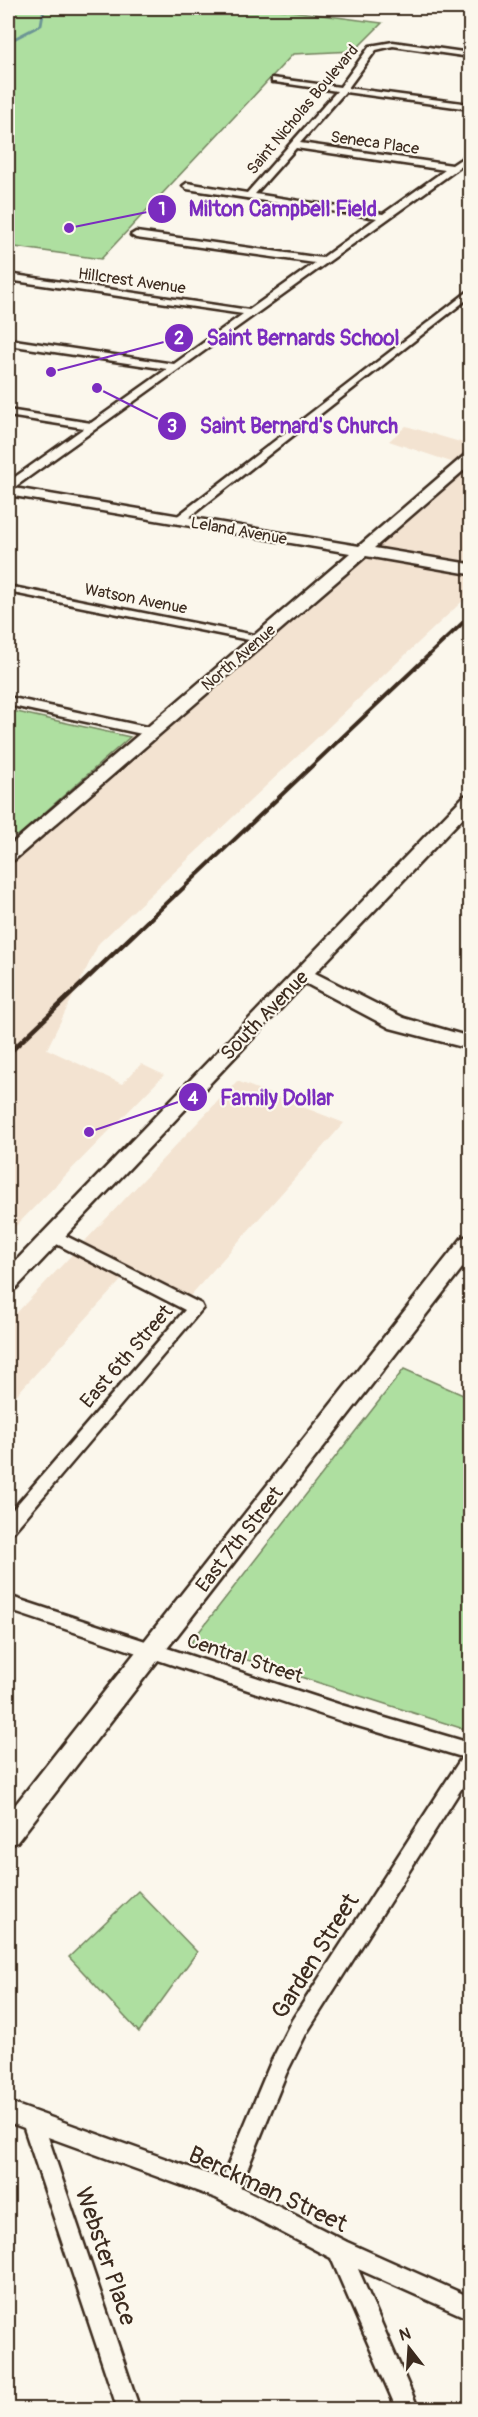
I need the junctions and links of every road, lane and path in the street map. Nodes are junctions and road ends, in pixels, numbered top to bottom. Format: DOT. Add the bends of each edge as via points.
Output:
graph roads {
  1 [pos="452,8"];
  2 [pos="471,10"];
  3 [pos="471,55"];
  4 [pos="275,80"];
  5 [pos="342,90"];
  6 [pos="471,107"];
  7 [pos="293,145"];
  8 [pos="471,156"];
  9 [pos="453,168"];
  10 [pos="187,186"];
  11 [pos="249,196"];
  12 [pos="385,217"];
  13 [pos="136,235"];
  14 [pos="324,261"];
  15 [pos="8,277"];
  16 [pos="471,293"];
  17 [pos="252,313"];
  18 [pos="8,342"];
  19 [pos="175,367"];
  20 [pos="8,412"];
  21 [pos="93,426"];
  22 [pos="471,458"];
  23 [pos="8,489"];
  24 [pos="179,520"];
  25 [pos="364,551"];
  26 [pos="471,569"];
  27 [pos="8,589"];
  28 [pos="259,639"];
  29 [pos="8,701"];
  30 [pos="151,732"];
  31 [pos="471,800"];
  32 [pos="11,849"];
  33 [pos="303,974"];
  34 [pos="471,1043"];
  35 [pos="52,1235"];
  36 [pos="471,1243"];
  37 [pos="8,1282"];
  38 [pos="8,1526"];
  39 [pos="8,1603"];
  40 [pos="152,1650"];
  41 [pos="471,1751"];
  42 [pos="471,1760"];
  43 [pos="8,1834"];
  44 [pos="8,2112"];
  45 [pos="32,2120"];
  46 [pos="228,2193"];
  47 [pos="339,2250"];
  48 [pos="471,2308"];
  49 [pos="129,2409"];
  50 [pos="408,2409"];
  1 -- 2 [label="street"];
  3 -- 5 [label="street, Saint Nicholas Boulevard" via="381,45 373,48"];
  4 -- 5 [label="street"];
  5 -- 6 [label="street"];
  5 -- 7 [label="street, Saint Nicholas Boulevard"];
  7 -- 9 [label="street, Seneca Place"];
  7 -- 11 [label="street, Saint Nicholas Boulevard"];
  8 -- 9 [label="street"];
  9 -- 12 [label="street"];
  10 -- 11 [label="street"];
  11 -- 12 [label="street"];
  12 -- 14 [label="street"];
  13 -- 14 [label="street"];
  14 -- 17 [label="street"];
  15 -- 17 [label="street, Hillcrest Avenue"];
  16 -- 24 [label="street"];
  17 -- 19 [label="street"];
  18 -- 19 [label="street"];
  19 -- 21 [label="street"];
  20 -- 21 [label="street"];
  21 -- 23 [label="street"];
  22 -- 25 [label="street, North Avenue"];
  23 -- 24 [label="street, Leland Avenue"];
  24 -- 25 [label="street, Leland Avenue"];
  25 -- 26 [label="street, Leland Avenue"];
  25 -- 28 [label="street, North Avenue"];
  27 -- 28 [label="street, Watson Avenue"];
  28 -- 30 [label="street, North Avenue"];
  29 -- 30 [label="street"];
  30 -- 32 [label="street, North Avenue"];
  31 -- 33 [label="street, South Avenue"];
  33 -- 34 [label="street" via="398,1023"];
  33 -- 35 [label="street, South Avenue"];
  35 -- 37 [label="street, South Avenue"];
  35 -- 38 [label="street, East 6th Street" via="195,1308"];
  36 -- 40 [label="street, East 7th Street"];
  39 -- 40 [label="street, Central Street"];
  40 -- 41 [label="street, Central Street" via="341,1713"];
  40 -- 43 [label="street, East 7th Street"];
  42 -- 46 [label="street, Garden Street" via="299,2027"];
  44 -- 45 [label="street, Berckman Street"];
  45 -- 46 [label="street, Berckman Street"];
  45 -- 49 [label="street, Webster Place"];
  46 -- 47 [label="street, Berckman Street"];
  47 -- 48 [label="street, Berckman Street"];
  47 -- 50 [label="street"];
}
